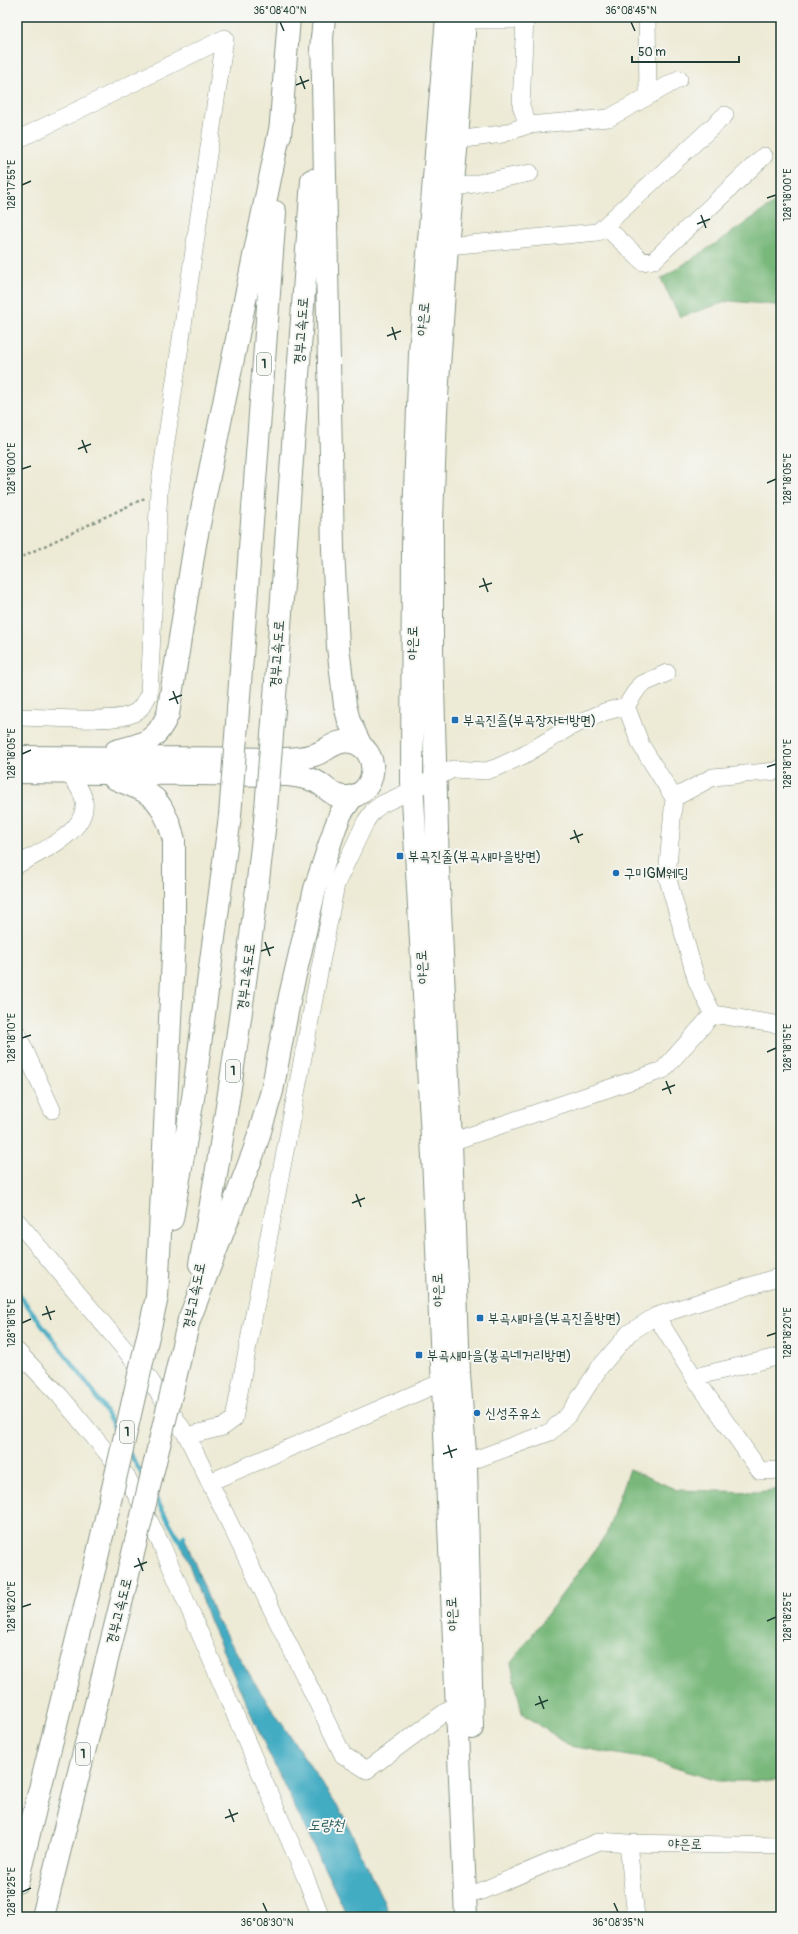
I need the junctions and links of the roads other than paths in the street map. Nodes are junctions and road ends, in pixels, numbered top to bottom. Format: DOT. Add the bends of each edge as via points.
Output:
graph roads {
  1 [pos="289,17"];
  2 [pos="646,17"];
  3 [pos="459,18"];
  4 [pos="525,19"];
  5 [pos="323,27"];
  6 [pos="679,79"];
  7 [pos="648,96"];
  8 [pos="725,115"];
  9 [pos="282,120"];
  10 [pos="528,125"];
  11 [pos="17,140"];
  12 [pos="457,140"];
  13 [pos="764,156"];
  14 [pos="530,173"];
  15 [pos="453,188"];
  16 [pos="605,226"];
  17 [pos="447,246"];
  18 [pos="667,673"];
  19 [pos="626,706"];
  20 [pos="17,716"];
  21 [pos="361,746"];
  22 [pos="326,749"];
  23 [pos="17,757"];
  24 [pos="93,765"];
  25 [pos="781,768"];
  26 [pos="17,772"];
  27 [pos="66,772"];
  28 [pos="435,779"];
  29 [pos="323,786"];
  30 [pos="412,791"];
  31 [pos="353,796"];
  32 [pos="674,798"];
  33 [pos="17,865"];
  34 [pos="713,1014"];
  35 [pos="781,1025"];
  36 [pos="17,1033"];
  37 [pos="52,1110"];
  38 [pos="451,1142"];
  39 [pos="17,1221"];
  40 [pos="781,1276"];
  41 [pos="157,1297"];
  42 [pos="656,1316"];
  43 [pos="189,1320"];
  44 [pos="17,1351"];
  45 [pos="781,1356"];
  46 [pos="694,1377"];
  47 [pos="442,1382"];
  48 [pos="187,1436"];
  49 [pos="455,1467"];
  50 [pos="781,1470"];
  51 [pos="210,1482"];
  52 [pos="456,1704"];
  53 [pos="628,1843"];
  54 [pos="781,1846"];
  55 [pos="17,1882"];
  56 [pos="479,1892"];
  57 [pos="43,1917"];
  58 [pos="321,1917"];
  59 [pos="466,1917"];
  60 [pos="480,1917"];
  61 [pos="636,1917"];
  1 -- 9 [label="main road, 1"];
  2 -- 7 [label="street"];
  3 -- 4 [label="street"];
  3 -- 12 [label="main road, 야은로"];
  3 -- 30 [label="main road, 야은로" via="420,353 413,546"];
  4 -- 10 [label="street" via="521,106"];
  5 -- 21 [label="main road" via="333,548 338,640 345,705 349,721"];
  5 -- 43 [label="main road, 경부고속도로 / 1, bridge" via="265,821 245,988 217,1174"];
  6 -- 7 [label="street"];
  7 -- 10 [label="street" via="609,118"];
  8 -- 16 [label="street"];
  9 -- 24 [label="main road" via="195,544 168,714 162,730 154,737 144,743 115,752"];
  9 -- 41 [label="main road, 1, bridge" via="230,816 193,1098"];
  10 -- 12 [label="street" via="502,134"];
  11 -- 20 [label="street" via="225,38 160,490 150,687 140,709 134,714 118,719"];
  12 -- 15 [label="main road, 야은로"];
  13 -- 16 [label="street" via="654,260 643,262"];
  14 -- 15 [label="street"];
  15 -- 17 [label="main road, 야은로"];
  16 -- 17 [label="street" via="598,232"];
  17 -- 28 [label="main road, 야은로" via="432,519"];
  18 -- 19 [label="street" via="640,685"];
  19 -- 28 [label="street" via="604,712 570,727 524,755 486,771 453,769"];
  19 -- 32 [label="street" via="641,745"];
  21 -- 22 [label="main road" via="343,742"];
  21 -- 31 [label="main road" via="370,758 373,773 366,788"];
  22 -- 24 [label="main road" via="314,755 287,759"];
  22 -- 29 [label="street" via="320,758 318,769"];
  23 -- 24 [label="main road"];
  24 -- 27 [label="main road"];
  24 -- 29 [label="main road" via="288,775 308,779"];
  24 -- 41 [label="main road" via="144,791 154,799 169,823 174,840 174,935"];
  25 -- 32 [label="street" via="777,771 713,777"];
  26 -- 27 [label="main road"];
  27 -- 33 [label="street" via="76,782 83,798 80,822 64,839"];
  28 -- 30 [label="street"];
  28 -- 38 [label="main road, 야은로"];
  29 -- 31 [label="main road" via="336,796"];
  30 -- 47 [label="main road, 야은로"];
  30 -- 48 [label="street" via="388,800 373,811 356,840 336,884 234,1419 223,1427"];
  31 -- 43 [label="main road" via="337,823 315,889 290,996 272,1091 254,1151"];
  32 -- 34 [label="street" via="667,876 696,982"];
  34 -- 35 [label="street"];
  34 -- 38 [label="street" via="663,1070"];
  36 -- 37 [label="street"];
  38 -- 49 [label="main road, 야은로" via="459,1374"];
  39 -- 48 [label="street" via="148,1377"];
  40 -- 42 [label="street"];
  41 -- 55 [label="main road, 1, bridge" via="95,1566"];
  42 -- 46 [label="street"];
  42 -- 49 [label="street" via="629,1333 600,1367 569,1414 550,1432"];
  43 -- 57 [label="main road, 경부고속도로 / 1, bridge"];
  44 -- 58 [label="street" via="60,1396 127,1477 162,1546"];
  45 -- 46 [label="street"];
  46 -- 50 [label="street" via="760,1471"];
  47 -- 49 [label="main road, 야은로"];
  47 -- 51 [label="street"];
  48 -- 51 [label="street"];
  49 -- 52 [label="main road, 야은로"];
  49 -- 56 [label="main road, 야은로" via="471,1704"];
  51 -- 52 [label="street" via="342,1755 368,1770"];
  52 -- 59 [label="main road, 야은로"];
  53 -- 54 [label="street, 야은로"];
  53 -- 56 [label="street, 야은로" via="600,1841"];
  53 -- 61 [label="street"];
  56 -- 60 [label="main road, 야은로"];
}
